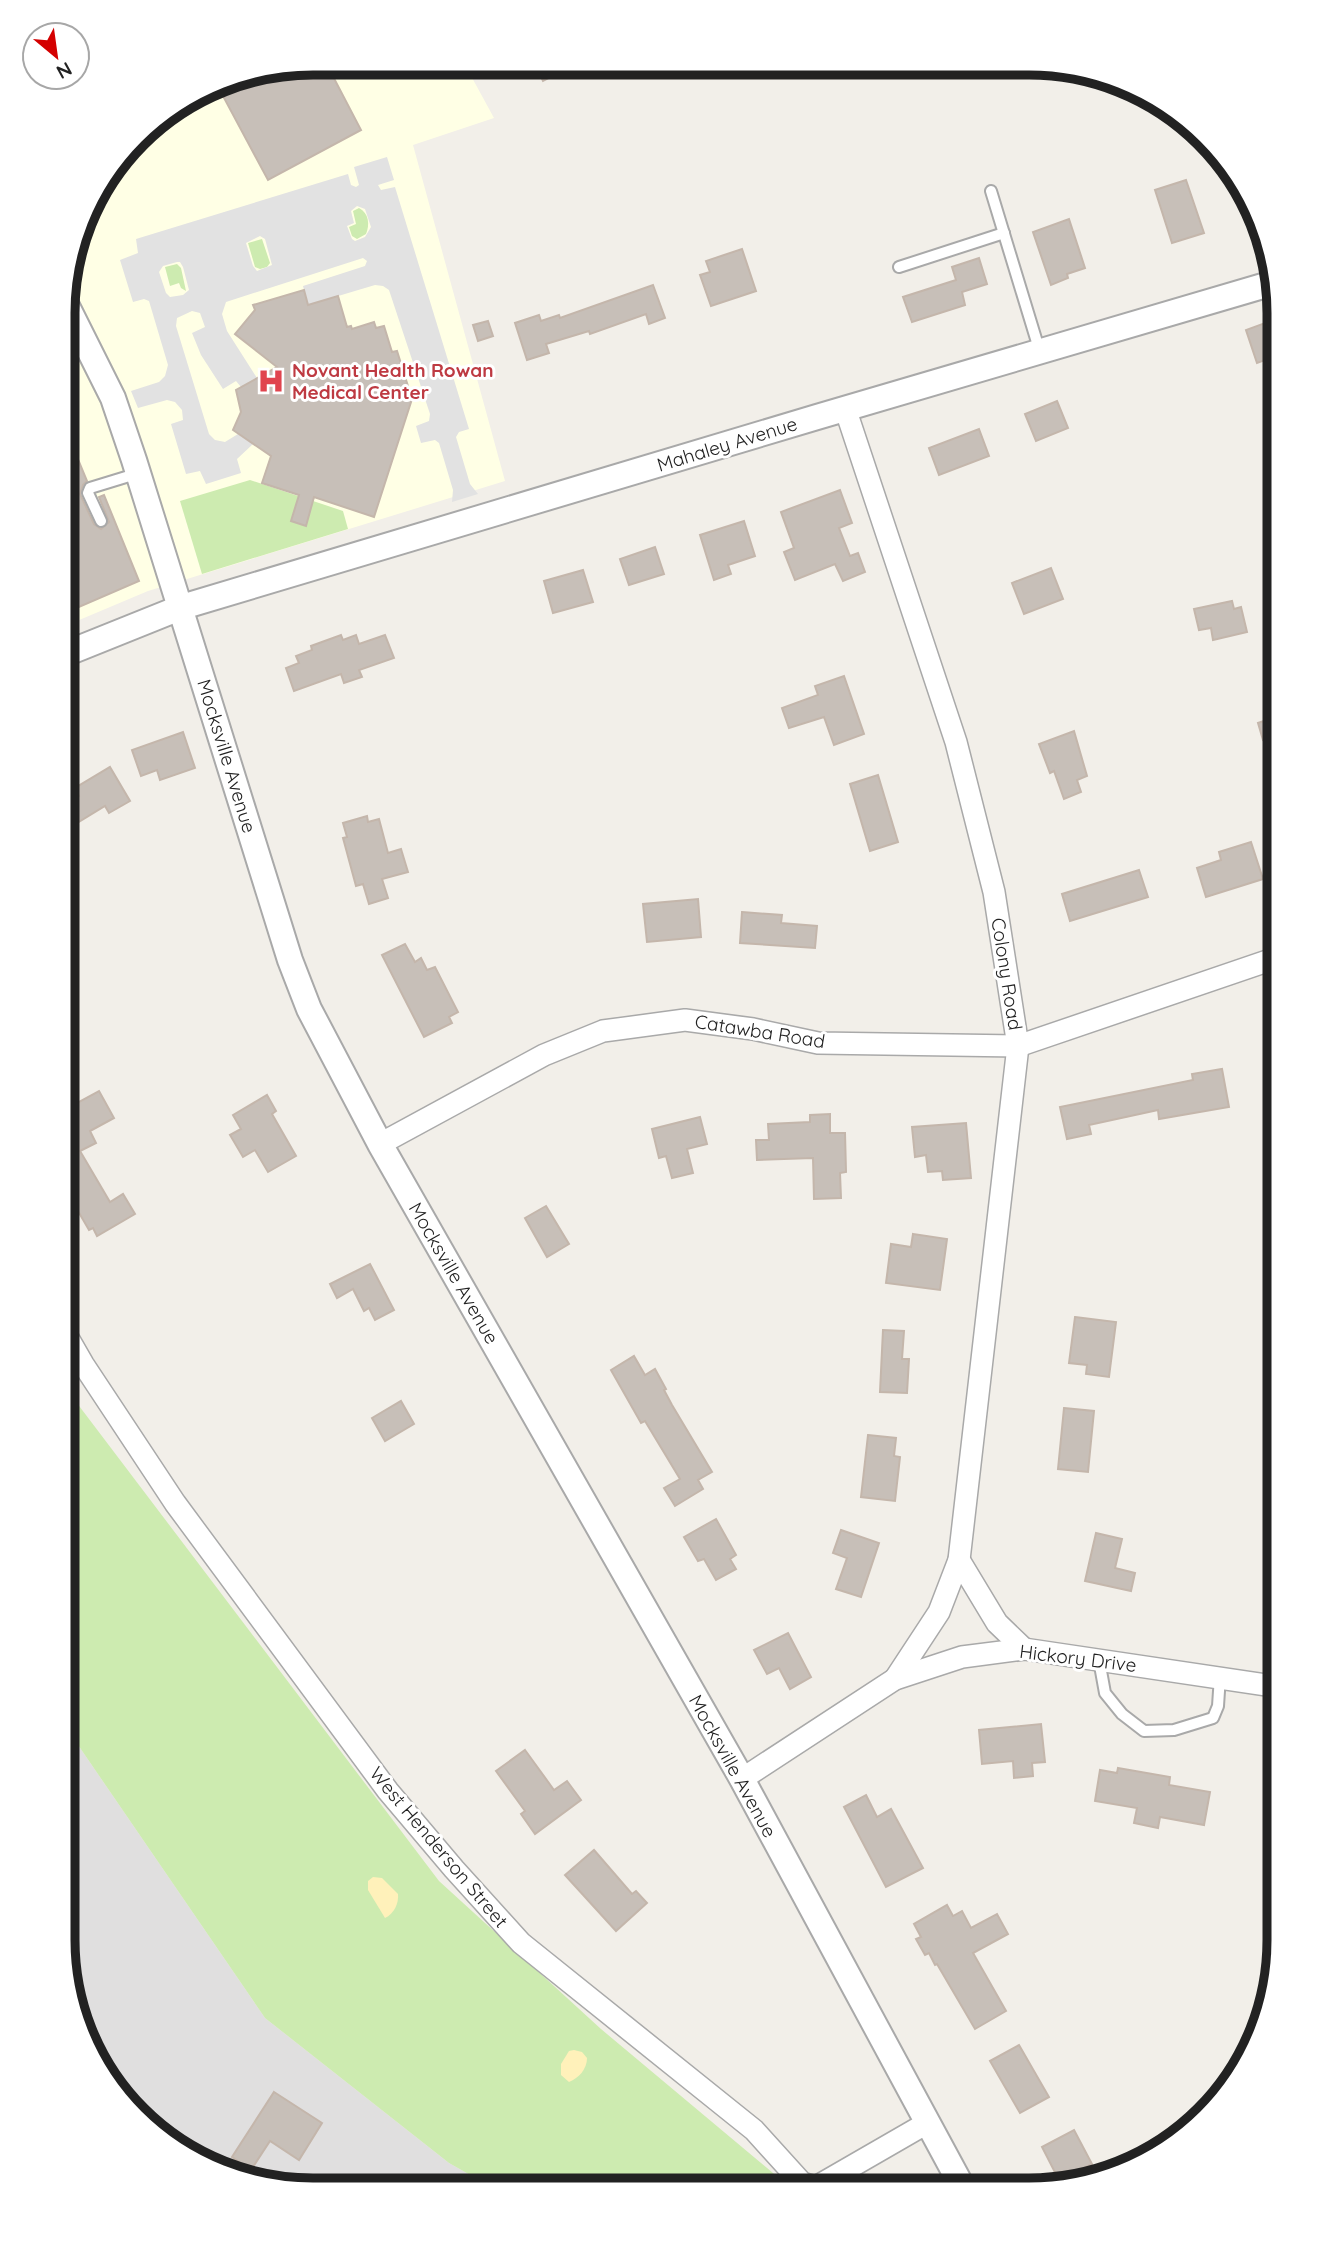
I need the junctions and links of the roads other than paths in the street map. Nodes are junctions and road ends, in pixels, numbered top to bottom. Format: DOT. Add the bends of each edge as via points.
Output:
graph roads {
  1 [pos="992,191"];
  2 [pos="1004,233"];
  3 [pos="899,267"];
  4 [pos="1264,286"];
  5 [pos="75,322"];
  6 [pos="1040,352"];
  7 [pos="845,408"];
  8 [pos="139,473"];
  9 [pos="101,521"];
  10 [pos="182,607"];
  11 [pos="75,650"];
  12 [pos="1267,961"];
  13 [pos="1017,1046"];
  14 [pos="380,1144"];
  15 [pos="75,1350"];
  16 [pos="959,1560"];
  17 [pos="1024,1649"];
  18 [pos="1099,1660"];
  19 [pos="1220,1676"];
  20 [pos="895,1679"];
  21 [pos="1266,1685"];
  22 [pos="742,1779"];
  23 [pos="927,2123"];
  24 [pos="797,2178"];
  25 [pos="832,2178"];
  26 [pos="957,2178"];
  1 -- 2 [label="lane"];
  2 -- 3 [label="lane"];
  2 -- 6 [label="lane"];
  4 -- 6 [label="street, Mahaley Avenue"];
  5 -- 8 [label="street, Mocksville Avenue" via="113,398"];
  6 -- 7 [label="street, Mahaley Avenue"];
  7 -- 10 [label="street, Mahaley Avenue"];
  7 -- 13 [label="street, Colony Road" via="956,741 994,892"];
  8 -- 9 [label="lane" via="83,493"];
  8 -- 10 [label="street, Mocksville Avenue"];
  10 -- 11 [label="street, Mahaley Avenue"];
  10 -- 14 [label="street, Mocksville Avenue" via="290,960 309,1009"];
  12 -- 13 [label="street, Catawba Road"];
  13 -- 14 [label="street, Catawba Road" via="818,1043 685,1020 603,1031 544,1055"];
  13 -- 16 [label="street, Colony Road"];
  14 -- 22 [label="street, Mocksville Avenue"];
  15 -- 24 [label="street, West Henderson Street" via="175,1503 380,1780 454,1869 521,1942 754,2130"];
  16 -- 17 [label="street" via="997,1623"];
  16 -- 20 [label="street, Colony Road" via="940,1612"];
  17 -- 18 [label="street, Hickory Drive"];
  17 -- 20 [label="street, Hickory Drive" via="962,1657"];
  18 -- 19 [label="street, Hickory Drive"];
  18 -- 19 [label="lane" via="1105,1693 1144,1731 1174,1730 1213,1718 1219,1706"];
  19 -- 21 [label="street, Hickory Drive"];
  20 -- 22 [label="street, Hickory Drive"];
  22 -- 23 [label="street, Mocksville Avenue"];
  23 -- 25 [label="street, West Henderson Street"];
  23 -- 26 [label="street, Mocksville Avenue"];
}
